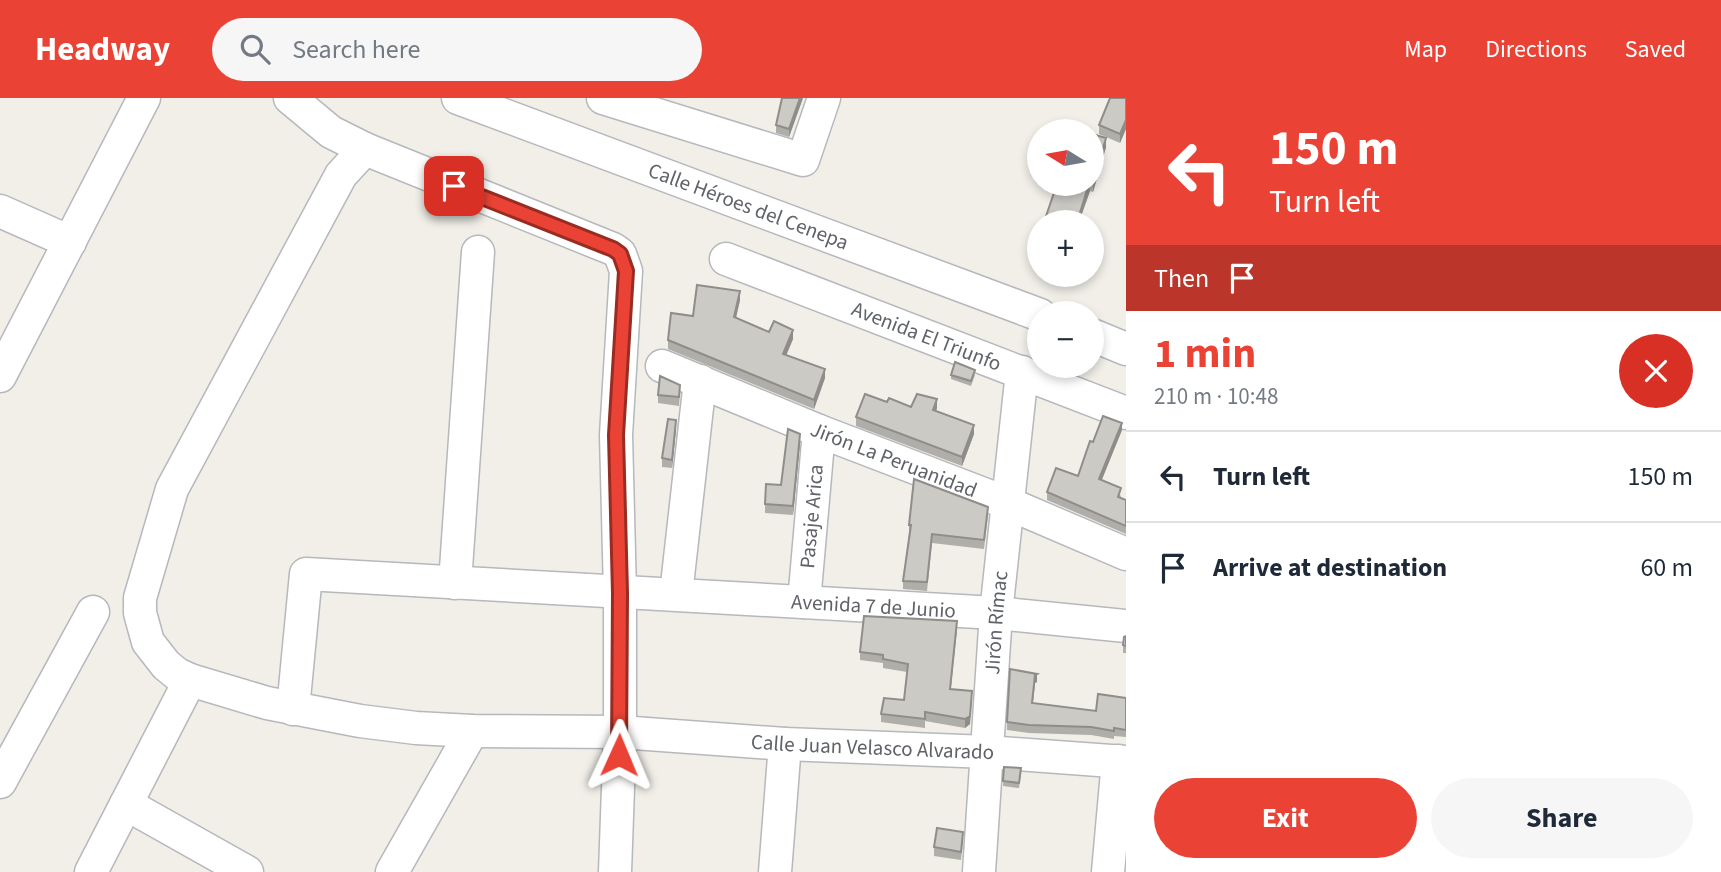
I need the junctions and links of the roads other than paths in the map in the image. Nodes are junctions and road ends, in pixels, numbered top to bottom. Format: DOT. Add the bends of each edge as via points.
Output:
graph roads {
  1 [pos="144,98"];
  2 [pos="290,98"];
  3 [pos="458,98"];
  4 [pos="606,98"];
  5 [pos="824,98"];
  6 [pos="365,149"];
  7 [pos="0,211"];
  8 [pos="70,242"];
  9 [pos="478,252"];
  10 [pos="726,259"];
  11 [pos="1027,311"];
  12 [pos="1104,340"];
  13 [pos="1126,349"];
  14 [pos="662,366"];
  15 [pos="1022,372"];
  16 [pos="0,376"];
  17 [pos="700,381"];
  18 [pos="1126,413"];
  19 [pos="819,431"];
  20 [pos="1007,503"];
  21 [pos="1126,554"];
  22 [pos="455,583"];
  23 [pos="620,593"];
  24 [pos="676,594"];
  25 [pos="804,602"];
  26 [pos="93,612"];
  27 [pos="996,613"];
  28 [pos="1126,626"];
  29 [pos="190,680"];
  30 [pos="293,709"];
  31 [pos="471,731"];
  32 [pos="620,732"];
  33 [pos="785,744"];
  34 [pos="988,752"];
  35 [pos="1122,762"];
  36 [pos="0,782"];
  37 [pos="126,804"];
  38 [pos="91,872"];
  39 [pos="247,872"];
  40 [pos="392,872"];
  41 [pos="615,872"];
  42 [pos="775,872"];
  43 [pos="979,872"];
  44 [pos="1108,872"];
  1 -- 8 [label="street"];
  2 -- 6 [label="street" via="331,132"];
  3 -- 11 [label="street, Calle Héroes del Cenepa"];
  4 -- 5 [label="street" via="803,160"];
  6 -- 23 [label="street" via="613,249 624,262 616,435"];
  6 -- 29 [label="street, Calle Juan Velasco Alvarado" via="341,175 172,489 140,598 140,613 157,655"];
  7 -- 8 [label="street"];
  8 -- 16 [label="street"];
  9 -- 22 [label="street"];
  10 -- 15 [label="street, Avenida El Triunfo"];
  12 -- 13 [label="street"];
  14 -- 17 [label="street, Jirón La Peruanidad"];
  15 -- 18 [label="street, Avenida El Triunfo"];
  15 -- 20 [label="street, Jirón Rímac"];
  17 -- 19 [label="street, Jirón La Peruanidad"];
  17 -- 24 [label="street"];
  19 -- 20 [label="street, Jirón La Peruanidad"];
  19 -- 25 [label="street, Pasaje Arica"];
  20 -- 21 [label="street, Jirón La Peruanidad"];
  20 -- 27 [label="street, Jirón Rímac"];
  22 -- 23 [label="street, Avenida 7 de Junio"];
  22 -- 30 [label="street, Avenida 7 de Junio" via="306,574"];
  23 -- 24 [label="street, Avenida 7 de Junio"];
  23 -- 32 [label="street"];
  24 -- 25 [label="street, Avenida 7 de Junio"];
  25 -- 27 [label="street, Avenida 7 de Junio"];
  26 -- 36 [label="street"];
  27 -- 28 [label="street, Avenida 7 de Junio"];
  27 -- 34 [label="street, Jirón Rímac"];
  29 -- 30 [label="street, Calle Juan Velasco Alvarado"];
  29 -- 37 [label="street"];
  30 -- 31 [label="street, Calle Juan Velasco Alvarado" via="374,723"];
  31 -- 32 [label="street, Calle Juan Velasco Alvarado"];
  31 -- 40 [label="street"];
  32 -- 33 [label="street, Calle Juan Velasco Alvarado"];
  32 -- 41 [label="street"];
  33 -- 34 [label="street, Calle Juan Velasco Alvarado"];
  33 -- 42 [label="street"];
  34 -- 35 [label="street, Calle Juan Velasco Alvarado"];
  34 -- 43 [label="street, Jirón Rímac"];
  35 -- 44 [label="street"];
  37 -- 38 [label="street"];
  37 -- 39 [label="street"];
}
